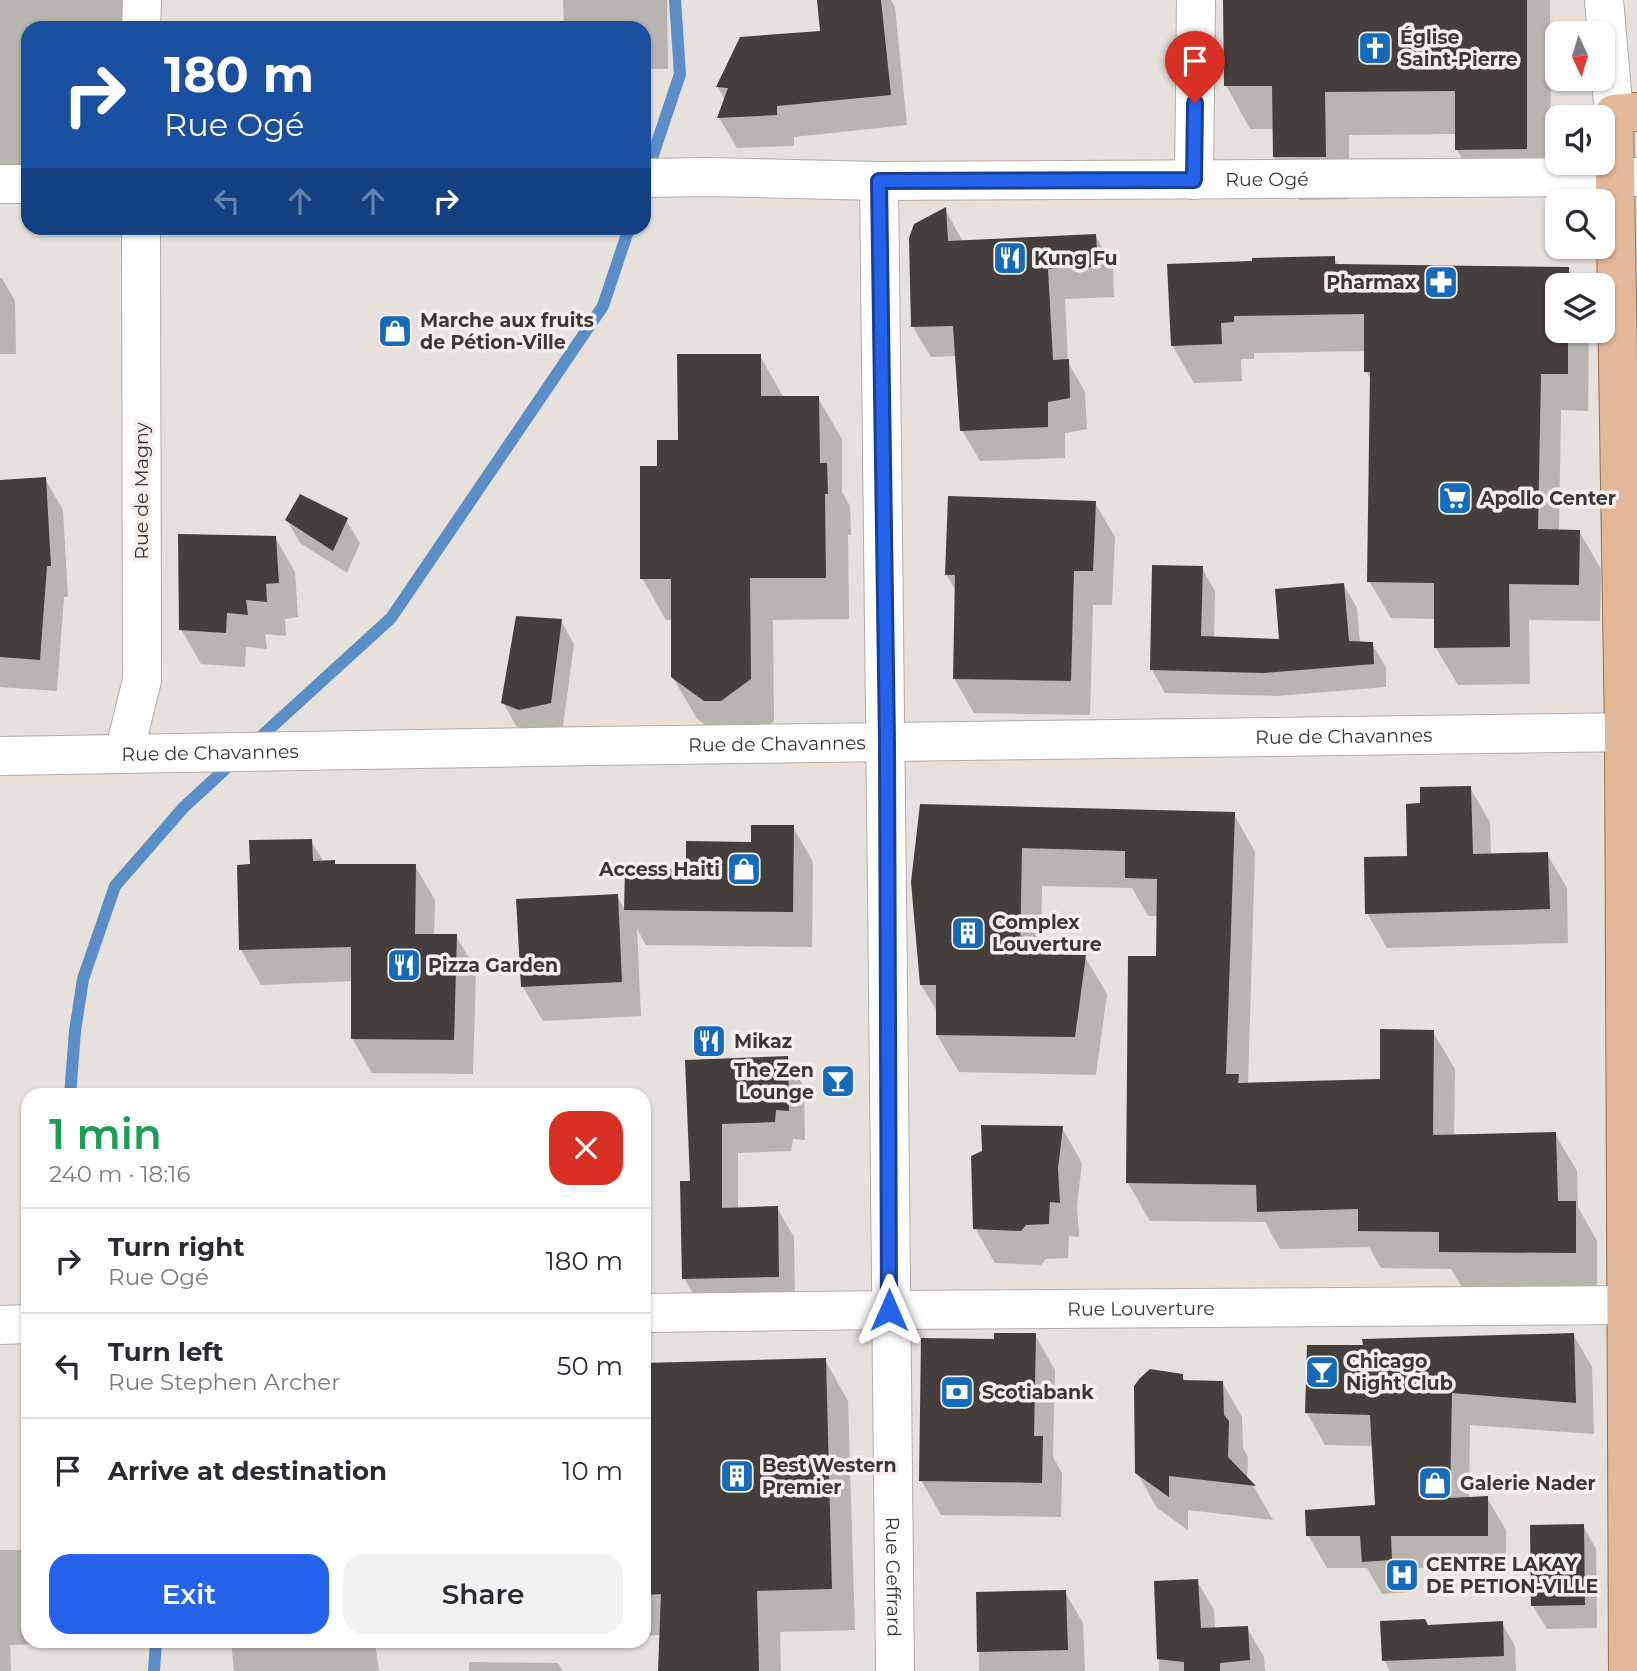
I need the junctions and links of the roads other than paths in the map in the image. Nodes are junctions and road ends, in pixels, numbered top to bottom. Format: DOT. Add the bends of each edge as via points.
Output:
graph roads {
  1 [pos="142,0"];
  2 [pos="1196,0"];
  3 [pos="1604,0"];
  4 [pos="141,21"];
  5 [pos="1625,113"];
  6 [pos="1626,177"];
  7 [pos="651,178"];
  8 [pos="1194,180"];
  9 [pos="879,181"];
  10 [pos="0,184"];
  11 [pos="21,184"];
  12 [pos="141,235"];
  13 [pos="1631,732"];
  14 [pos="887,742"];
  15 [pos="124,753"];
  16 [pos="0,756"];
  17 [pos="1632,1305"];
  18 [pos="889,1310"];
  19 [pos="651,1314"];
  20 [pos="21,1324"];
  21 [pos="0,1325"];
  22 [pos="895,1671"];
  23 [pos="1628,1671"];
  1 -- 4 [label="street"];
  2 -- 8 [label="street"];
  3 -- 5 [label="street"];
  5 -- 6 [label="main road"];
  6 -- 8 [label="street, Rue Ogé"];
  6 -- 13 [label="main road"];
  7 -- 9 [label="street, Rue Ogé"];
  8 -- 9 [label="street, Rue Ogé"];
  9 -- 14 [label="street, Rue Geffrard"];
  10 -- 11 [label="street"];
  12 -- 15 [label="street, Rue de Magny" via="142,680"];
  13 -- 14 [label="street, Rue de Chavannes"];
  13 -- 17 [label="main road"];
  14 -- 15 [label="street, Rue de Chavannes"];
  14 -- 18 [label="street, Rue Geffrard"];
  15 -- 16 [label="street, Rue de Chavannes"];
  17 -- 18 [label="street, Rue Louverture"];
  17 -- 23 [label="main road"];
  18 -- 19 [label="street, Rue Louverture"];
  18 -- 22 [label="street, Rue Geffrard"];
  20 -- 21 [label="street"];
}
